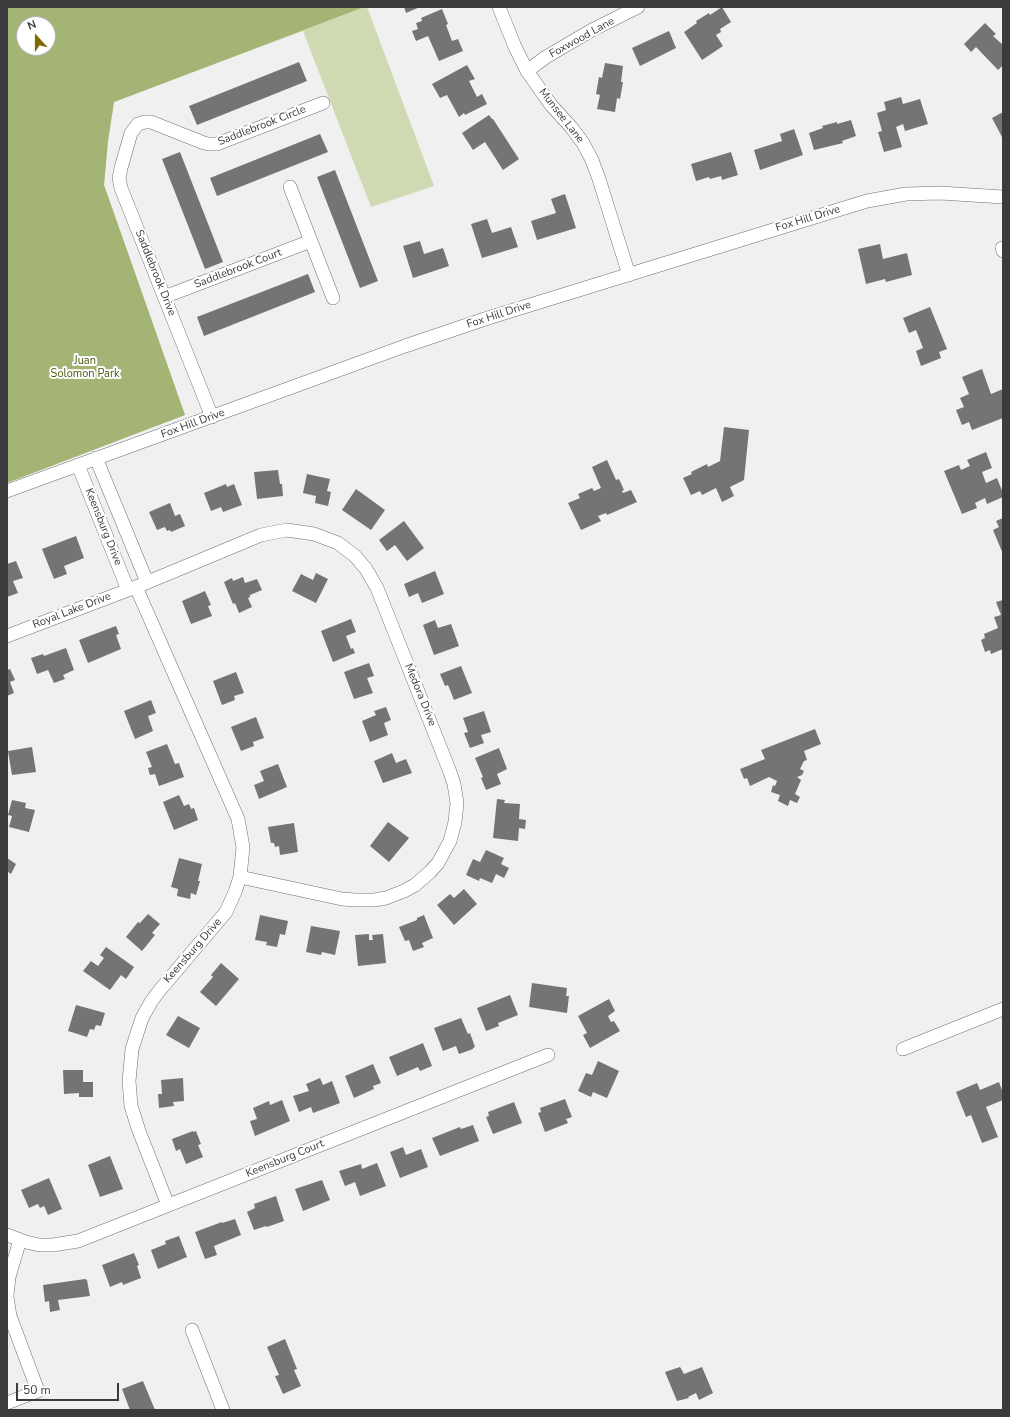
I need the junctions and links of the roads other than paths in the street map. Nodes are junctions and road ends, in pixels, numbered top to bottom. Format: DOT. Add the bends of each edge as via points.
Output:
graph roads {
  1 [pos="499,7"];
  2 [pos="638,7"];
  3 [pos="527,71"];
  4 [pos="323,103"];
  5 [pos="134,128"];
  6 [pos="290,187"];
  7 [pos="1003,197"];
  8 [pos="311,241"];
  9 [pos="629,275"];
  10 [pos="164,297"];
  11 [pos="333,298"];
  12 [pos="212,417"];
  13 [pos="96,458"];
  14 [pos="78,465"];
  15 [pos="7,491"];
  16 [pos="137,586"];
  17 [pos="7,636"];
  18 [pos="240,877"];
  19 [pos="1003,1009"];
  20 [pos="903,1049"];
  21 [pos="548,1055"];
  22 [pos="168,1205"];
  23 [pos="7,1235"];
  24 [pos="20,1240"];
  25 [pos="7,1296"];
  26 [pos="192,1330"];
  27 [pos="7,1403"];
  28 [pos="223,1410"];
  1 -- 3 [label="street, Munsee Lane"];
  2 -- 3 [label="street, Foxwood Lane" via="546,57"];
  3 -- 9 [label="street, Munsee Lane" via="583,143 592,160"];
  4 -- 5 [label="street, Saddlebrook Circle" via="217,144 204,143 151,122 138,124"];
  5 -- 10 [label="street, Saddlebrook Drive" via="120,168 120,183"];
  6 -- 8 [label="street"];
  7 -- 9 [label="street, Fox Hill Drive" via="933,193 867,201"];
  8 -- 10 [label="street, Saddlebrook Court"];
  8 -- 11 [label="street"];
  9 -- 12 [label="street, Fox Hill Drive" via="405,346"];
  10 -- 12 [label="street, Saddlebrook Drive"];
  12 -- 13 [label="street, Fox Hill Drive"];
  13 -- 14 [label="street, Fox Hill Drive"];
  13 -- 16 [label="street, Keensburg Drive"];
  14 -- 15 [label="street, Fox Hill Drive"];
  14 -- 16 [label="street, Keensburg Drive"];
  16 -- 17 [label="street, Royal Lake Drive"];
  16 -- 18 [label="street, Keensburg Drive" via="238,819 243,847"];
  16 -- 18 [label="street, Medora Drive" via="261,534 287,530 305,532 341,545 364,566 377,588 450,772 456,803 450,841 430,872 404,891 386,898 355,900"];
  18 -- 22 [label="street, Keensburg Drive" via="231,902 220,921 151,1002 142,1018 132,1049 129,1081 131,1106 138,1132"];
  19 -- 20 [label="street"];
  21 -- 22 [label="street, Keensburg Court"];
  22 -- 24 [label="street, Keensburg Court" via="78,1241 39,1245"];
  23 -- 24 [label="street, Keensburg Court"];
  24 -- 25 [label="street" via="9,1277"];
  25 -- 27 [label="street" via="10,1316 38,1391"];
  26 -- 28 [label="street"];
}
